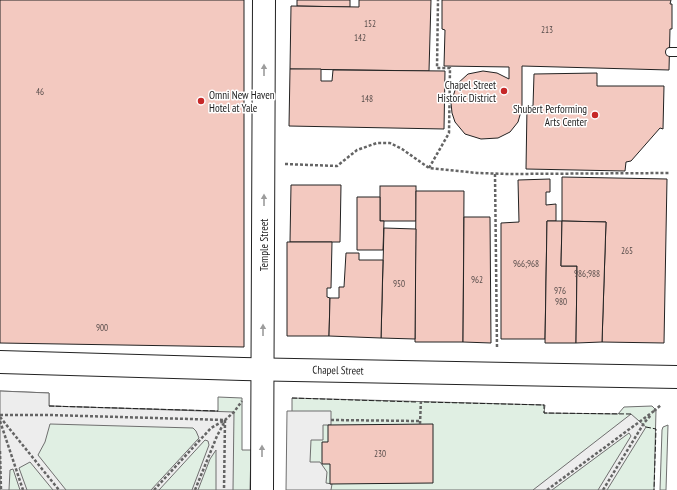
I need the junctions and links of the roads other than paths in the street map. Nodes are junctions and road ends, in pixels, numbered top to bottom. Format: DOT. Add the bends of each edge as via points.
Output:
graph roads {
  1 [pos="264,0"];
  2 [pos="0,362"];
  3 [pos="263,369"];
  4 [pos="677,377"];
  5 [pos="262,490"];
  3 -- 1 [label="main road, Temple Street, one-way"];
  2 -- 3 [label="main road, Chapel Street"];
  3 -- 4 [label="main road, Chapel Street"];
  5 -- 3 [label="main road, Temple Street, one-way"];
}
